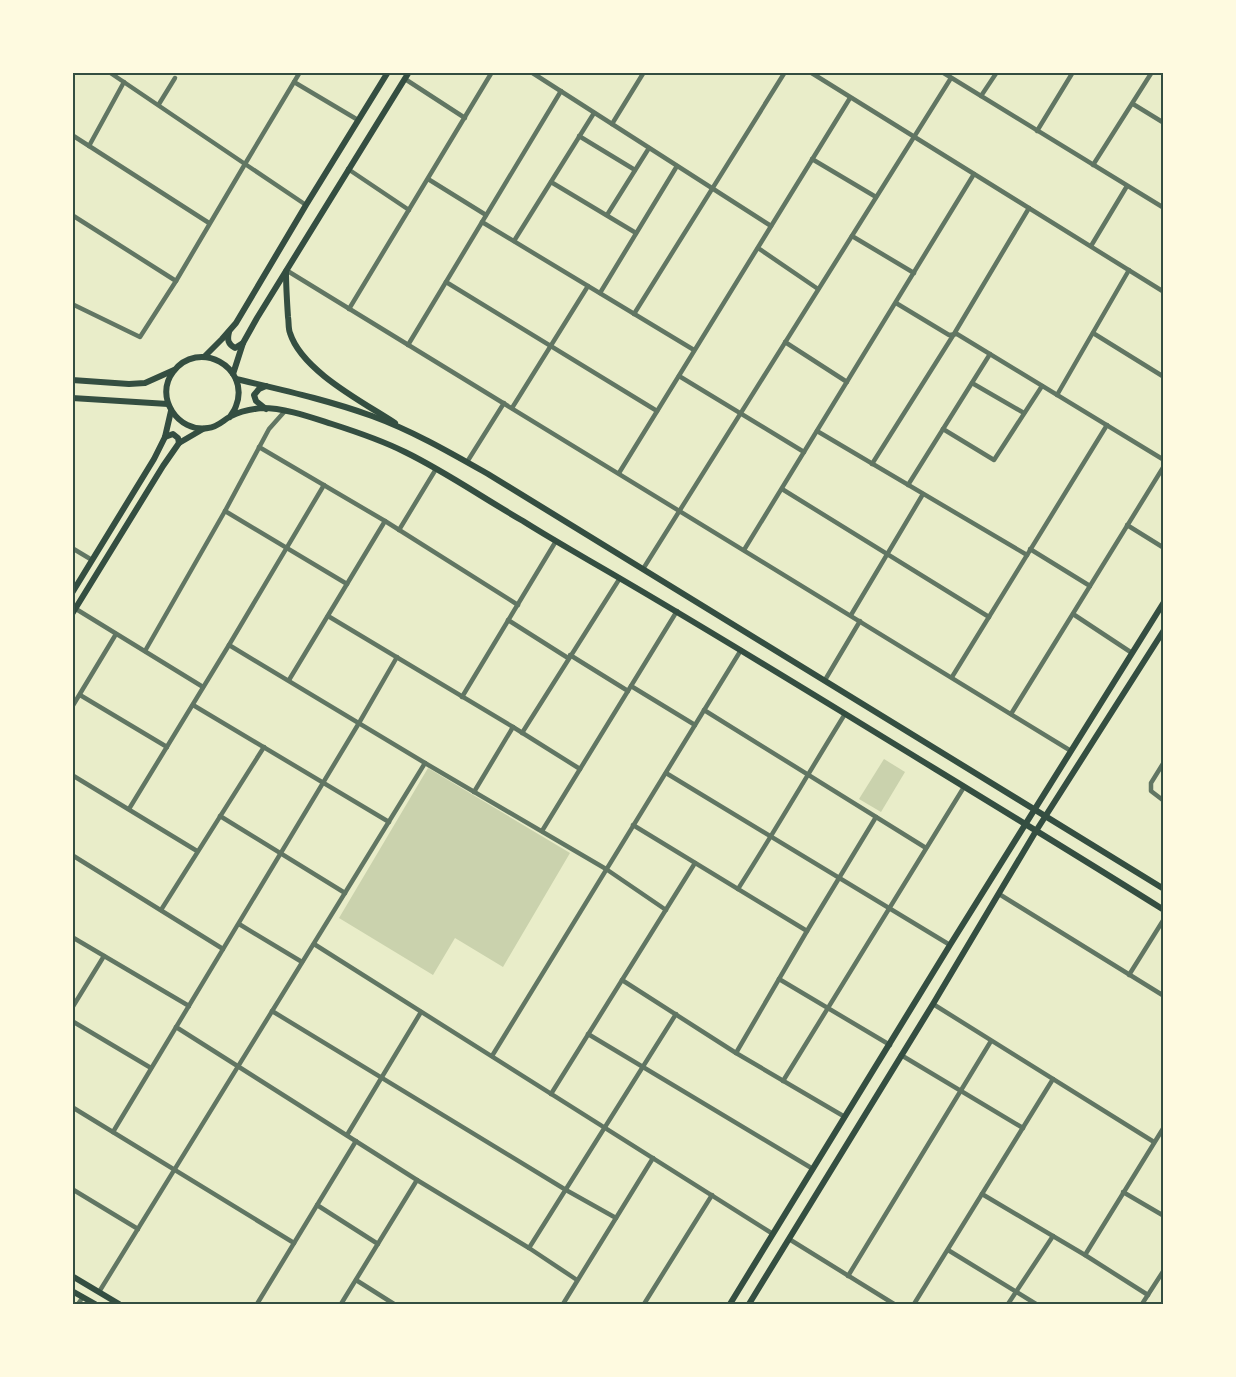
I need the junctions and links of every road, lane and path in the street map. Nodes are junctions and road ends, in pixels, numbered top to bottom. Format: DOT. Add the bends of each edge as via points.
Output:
graph roads {
  1 [pos="109,72"];
  2 [pos="300,72"];
  3 [pos="388,72"];
  4 [pos="409,72"];
  5 [pos="492,72"];
  6 [pos="531,72"];
  7 [pos="644,72"];
  8 [pos="786,72"];
  9 [pos="810,72"];
  10 [pos="942,72"];
  11 [pos="997,72"];
  12 [pos="1073,72"];
  13 [pos="1152,72"];
  14 [pos="175,78"];
  15 [pos="950,78"];
  16 [pos="405,79"];
  17 [pos="124,82"];
  18 [pos="294,82"];
  19 [pos="561,91"];
  20 [pos="981,96"];
  21 [pos="850,98"];
  22 [pos="159,104"];
  23 [pos="1132,104"];
  24 [pos="594,113"];
  25 [pos="464,118"];
  26 [pos="358,120"];
  27 [pos="1164,123"];
  28 [pos="612,124"];
  29 [pos="1037,130"];
  30 [pos="72,135"];
  31 [pos="579,136"];
  32 [pos="914,137"];
  33 [pos="89,146"];
  34 [pos="649,148"];
  35 [pos="812,159"];
  36 [pos="246,164"];
  37 [pos="1094,165"];
  38 [pos="677,166"];
  39 [pos="348,169"];
  40 [pos="634,170"];
  41 [pos="974,174"];
  42 [pos="428,179"];
  43 [pos="551,182"];
  44 [pos="1127,186"];
  45 [pos="712,188"];
  46 [pos="876,197"];
  47 [pos="306,205"];
  48 [pos="1029,208"];
  49 [pos="1164,208"];
  50 [pos="409,210"];
  51 [pos="72,215"];
  52 [pos="486,215"];
  53 [pos="607,215"];
  54 [pos="482,222"];
  55 [pos="209,223"];
  56 [pos="771,226"];
  57 [pos="636,233"];
  58 [pos="852,236"];
  59 [pos="514,241"];
  60 [pos="1091,246"];
  61 [pos="758,248"];
  62 [pos="286,270"];
  63 [pos="1129,270"];
  64 [pos="914,272"];
  65 [pos="176,281"];
  66 [pos="446,282"];
  67 [pos="588,286"];
  68 [pos="818,289"];
  69 [pos="1164,292"];
  70 [pos="600,293"];
  71 [pos="896,303"];
  72 [pos="72,304"];
  73 [pos="349,309"];
  74 [pos="634,314"];
  75 [pos="229,332"];
  76 [pos="1093,333"];
  77 [pos="954,334"];
  78 [pos="785,342"];
  79 [pos="244,343"];
  80 [pos="408,345"];
  81 [pos="550,346"];
  82 [pos="694,350"];
  83 [pos="990,354"];
  84 [pos="205,356"];
  85 [pos="175,369"];
  86 [pos="679,376"];
  87 [pos="1164,376"];
  88 [pos="235,377"];
  89 [pos="72,380"];
  90 [pos="847,382"];
  91 [pos="972,383"];
  92 [pos="266,386"];
  93 [pos="1042,386"];
  94 [pos="1058,395"];
  95 [pos="72,398"];
  96 [pos="504,403"];
  97 [pos="170,408"];
  98 [pos="512,408"];
  99 [pos="266,409"];
  100 [pos="285,411"];
  101 [pos="657,411"];
  102 [pos="741,413"];
  103 [pos="1024,414"];
  104 [pos="230,417"];
  105 [pos="1107,426"];
  106 [pos="943,428"];
  107 [pos="203,429"];
  108 [pos="817,431"];
  109 [pos="411,433"];
  110 [pos="165,437"];
  111 [pos="179,443"];
  112 [pos="259,448"];
  113 [pos="804,452"];
  114 [pos="1164,460"];
  115 [pos="467,462"];
  116 [pos="872,464"];
  117 [pos="1164,466"];
  118 [pos="436,469"];
  119 [pos="619,473"];
  120 [pos="324,485"];
  121 [pos="908,485"];
  122 [pos="782,489"];
  123 [pos="923,494"];
  124 [pos="225,511"];
  125 [pos="680,511"];
  126 [pos="385,521"];
  127 [pos="1127,525"];
  128 [pos="399,530"];
  129 [pos="556,541"];
  130 [pos="72,548"];
  131 [pos="287,548"];
  132 [pos="1164,548"];
  133 [pos="1030,549"];
  134 [pos="744,550"];
  135 [pos="886,554"];
  136 [pos="1027,555"];
  137 [pos="92,560"];
  138 [pos="644,569"];
  139 [pos="620,578"];
  140 [pos="347,584"];
  141 [pos="1090,586"];
  142 [pos="72,592"];
  143 [pos="1164,602"];
  144 [pos="518,605"];
  145 [pos="677,611"];
  146 [pos="74,612"];
  147 [pos="1073,614"];
  148 [pos="851,615"];
  149 [pos="328,616"];
  150 [pos="989,617"];
  151 [pos="508,620"];
  152 [pos="860,620"];
  153 [pos="1164,630"];
  154 [pos="116,634"];
  155 [pos="1161,638"];
  156 [pos="230,645"];
  157 [pos="741,650"];
  158 [pos="145,652"];
  159 [pos="1132,653"];
  160 [pos="397,657"];
  161 [pos="569,657"];
  162 [pos="952,678"];
  163 [pos="289,680"];
  164 [pos="824,680"];
  165 [pos="204,687"];
  166 [pos="630,689"];
  167 [pos="80,695"];
  168 [pos="462,696"];
  169 [pos="193,705"];
  170 [pos="72,708"];
  171 [pos="704,710"];
  172 [pos="845,714"];
  173 [pos="1012,714"];
  174 [pos="360,723"];
  175 [pos="695,725"];
  176 [pos="513,727"];
  177 [pos="522,733"];
  178 [pos="167,747"];
  179 [pos="264,747"];
  180 [pos="1072,751"];
  181 [pos="1164,762"];
  182 [pos="425,763"];
  183 [pos="580,769"];
  184 [pos="666,773"];
  185 [pos="807,774"];
  186 [pos="72,775"];
  187 [pos="324,783"];
  188 [pos="964,787"];
  189 [pos="474,792"];
  190 [pos="1164,801"];
  191 [pos="129,809"];
  192 [pos="1035,810"];
  193 [pos="220,816"];
  194 [pos="876,817"];
  195 [pos="1045,817"];
  196 [pos="389,822"];
  197 [pos="1026,824"];
  198 [pos="633,825"];
  199 [pos="1036,831"];
  200 [pos="542,832"];
  201 [pos="771,837"];
  202 [pos="926,848"];
  203 [pos="198,851"];
  204 [pos="280,854"];
  205 [pos="72,855"];
  206 [pos="695,863"];
  207 [pos="606,869"];
  208 [pos="839,878"];
  209 [pos="738,889"];
  210 [pos="1164,889"];
  211 [pos="345,893"];
  212 [pos="999,894"];
  213 [pos="889,908"];
  214 [pos="160,910"];
  215 [pos="666,910"];
  216 [pos="1164,910"];
  217 [pos="1164,919"];
  218 [pos="238,924"];
  219 [pos="807,931"];
  220 [pos="72,937"];
  221 [pos="314,944"];
  222 [pos="950,945"];
  223 [pos="223,949"];
  224 [pos="104,956"];
  225 [pos="302,962"];
  226 [pos="1129,974"];
  227 [pos="779,979"];
  228 [pos="622,980"];
  229 [pos="1164,996"];
  230 [pos="933,1004"];
  231 [pos="188,1006"];
  232 [pos="828,1007"];
  233 [pos="72,1008"];
  234 [pos="272,1011"];
  235 [pos="421,1012"];
  236 [pos="676,1014"];
  237 [pos="72,1021"];
  238 [pos="176,1027"];
  239 [pos="588,1034"];
  240 [pos="991,1041"];
  241 [pos="890,1045"];
  242 [pos="736,1053"];
  243 [pos="901,1055"];
  244 [pos="492,1056"];
  245 [pos="642,1066"];
  246 [pos="238,1067"];
  247 [pos="151,1068"];
  248 [pos="382,1077"];
  249 [pos="1053,1079"];
  250 [pos="783,1081"];
  251 [pos="960,1091"];
  252 [pos="551,1094"];
  253 [pos="72,1107"];
  254 [pos="845,1117"];
  255 [pos="1164,1127"];
  256 [pos="604,1128"];
  257 [pos="1023,1128"];
  258 [pos="113,1132"];
  259 [pos="347,1135"];
  260 [pos="356,1141"];
  261 [pos="1154,1142"];
  262 [pos="653,1158"];
  263 [pos="174,1170"];
  264 [pos="813,1170"];
  265 [pos="417,1180"];
  266 [pos="72,1188"];
  267 [pos="566,1190"];
  268 [pos="1123,1192"];
  269 [pos="982,1194"];
  270 [pos="712,1195"];
  271 [pos="317,1205"];
  272 [pos="1164,1216"];
  273 [pos="616,1218"];
  274 [pos="138,1229"];
  275 [pos="773,1234"];
  276 [pos="1053,1236"];
  277 [pos="789,1239"];
  278 [pos="294,1243"];
  279 [pos="378,1244"];
  280 [pos="529,1248"];
  281 [pos="948,1250"];
  282 [pos="1084,1254"];
  283 [pos="1164,1270"];
  284 [pos="72,1276"];
  285 [pos="848,1276"];
  286 [pos="356,1280"];
  287 [pos="577,1280"];
  288 [pos="72,1291"];
  289 [pos="99,1292"];
  290 [pos="1016,1292"];
  291 [pos="1148,1295"];
  292 [pos="83,1297"];
  293 [pos="78,1304"];
  294 [pos="92,1304"];
  295 [pos="119,1304"];
  296 [pos="257,1304"];
  297 [pos="341,1304"];
  298 [pos="394,1304"];
  299 [pos="563,1304"];
  300 [pos="644,1304"];
  301 [pos="730,1304"];
  302 [pos="749,1304"];
  303 [pos="894,1304"];
  304 [pos="914,1304"];
  305 [pos="1008,1304"];
  306 [pos="1036,1304"];
  307 [pos="1142,1304"];
  1 -- 17 [label="street"];
  2 -- 18 [label="street"];
  3 -- 26 [label="main road"];
  4 -- 16 [label="main road"];
  5 -- 25 [label="street"];
  6 -- 19 [label="street"];
  7 -- 28 [label="street"];
  8 -- 45 [label="street"];
  9 -- 21 [label="street"];
  10 -- 15 [label="street"];
  11 -- 20 [label="street"];
  12 -- 29 [label="street"];
  13 -- 23 [label="street"];
  14 -- 22 [label="street"];
  15 -- 20 [label="street"];
  15 -- 32 [label="street"];
  16 -- 25 [label="street"];
  16 -- 39 [label="main road"];
  17 -- 22 [label="street"];
  17 -- 33 [label="street"];
  18 -- 26 [label="street"];
  18 -- 36 [label="street"];
  19 -- 24 [label="street"];
  19 -- 52 [label="street"];
  20 -- 29 [label="street"];
  21 -- 32 [label="street"];
  21 -- 35 [label="street"];
  22 -- 36 [label="street"];
  23 -- 27 [label="street"];
  23 -- 37 [label="street"];
  24 -- 28 [label="street"];
  24 -- 31 [label="street"];
  25 -- 42 [label="street"];
  26 -- 47 [label="main road"];
  28 -- 34 [label="street"];
  29 -- 37 [label="street"];
  30 -- 33 [label="street"];
  31 -- 40 [label="street"];
  31 -- 43 [label="street"];
  32 -- 41 [label="street"];
  32 -- 46 [label="street"];
  33 -- 55 [label="street"];
  34 -- 38 [label="street"];
  34 -- 40 [label="street"];
  35 -- 46 [label="street"];
  35 -- 56 [label="street"];
  36 -- 47 [label="street"];
  36 -- 55 [label="street"];
  37 -- 44 [label="street"];
  38 -- 45 [label="street"];
  38 -- 57 [label="street"];
  39 -- 50 [label="street"];
  39 -- 62 [label="main road"];
  40 -- 53 [label="street"];
  41 -- 48 [label="street"];
  41 -- 64 [label="street"];
  42 -- 50 [label="street"];
  42 -- 52 [label="street"];
  43 -- 53 [label="street"];
  43 -- 59 [label="street"];
  44 -- 49 [label="street"];
  44 -- 60 [label="street"];
  45 -- 56 [label="street"];
  45 -- 74 [label="street"];
  46 -- 58 [label="street"];
  47 -- 75 [label="main road"];
  48 -- 60 [label="street"];
  48 -- 77 [label="street"];
  50 -- 73 [label="street"];
  51 -- 65 [label="street"];
  52 -- 54 [label="street"];
  53 -- 57 [label="street"];
  54 -- 59 [label="street"];
  54 -- 66 [label="street"];
  55 -- 65 [label="street"];
  56 -- 61 [label="street"];
  57 -- 70 [label="street"];
  58 -- 64 [label="street"];
  58 -- 68 [label="street"];
  59 -- 67 [label="street"];
  60 -- 63 [label="street"];
  61 -- 68 [label="street"];
  61 -- 82 [label="street"];
  62 -- 73 [label="street"];
  62 -- 79 [label="main road"];
  62 -- 109 [label="main road" via="290,332 298,348 330,381"];
  63 -- 69 [label="street"];
  63 -- 76 [label="street"];
  64 -- 71 [label="street"];
  65 -- 72 [label="street" via="140,337"];
  66 -- 80 [label="street"];
  66 -- 81 [label="street"];
  67 -- 70 [label="street"];
  67 -- 81 [label="street"];
  68 -- 78 [label="street"];
  70 -- 74 [label="street"];
  71 -- 77 [label="street" via="949,335"];
  71 -- 90 [label="street"];
  73 -- 80 [label="street"];
  74 -- 82 [label="street"];
  75 -- 79 [label="main road" via="228,341 235,348"];
  75 -- 84 [label="main road"];
  76 -- 87 [label="street"];
  76 -- 94 [label="street"];
  77 -- 83 [label="street"];
  77 -- 116 [label="street"];
  78 -- 90 [label="street"];
  78 -- 102 [label="street"];
  79 -- 88 [label="main road"];
  80 -- 96 [label="street"];
  81 -- 98 [label="street"];
  81 -- 101 [label="street"];
  82 -- 86 [label="street"];
  83 -- 91 [label="street"];
  83 -- 93 [label="street"];
  84 -- 85 [label="main road" via="194,357"];
  84 -- 88 [label="main road" via="226,365"];
  85 -- 89 [label="main road" via="145,383"];
  85 -- 97 [label="main road" via="167,386"];
  86 -- 101 [label="street"];
  86 -- 102 [label="street"];
  88 -- 92 [label="main road"];
  88 -- 104 [label="main road" via="239,392"];
  90 -- 108 [label="street"];
  91 -- 103 [label="street"];
  91 -- 106 [label="street"];
  92 -- 99 [label="main road" via="256,392 254,398"];
  92 -- 109 [label="main road" via="373,417"];
  93 -- 94 [label="street"];
  93 -- 103 [label="street"];
  94 -- 105 [label="street"];
  95 -- 97 [label="main road"];
  96 -- 98 [label="street"];
  96 -- 115 [label="street"];
  97 -- 107 [label="main road" via="179,420 190,427"];
  97 -- 110 [label="main road"];
  98 -- 119 [label="street"];
  99 -- 100 [label="main road"];
  99 -- 104 [label="main road"];
  100 -- 112 [label="street" via="269,429"];
  100 -- 118 [label="main road" via="366,434"];
  101 -- 119 [label="street"];
  102 -- 113 [label="street"];
  102 -- 125 [label="street"];
  103 -- 106 [label="street" via="994,460"];
  104 -- 107 [label="main road" via="213,428"];
  105 -- 114 [label="street"];
  105 -- 133 [label="street"];
  106 -- 121 [label="street"];
  107 -- 111 [label="main road"];
  108 -- 113 [label="street"];
  108 -- 116 [label="street"];
  109 -- 115 [label="main road"];
  110 -- 111 [label="main road" via="174,434"];
  110 -- 137 [label="main road"];
  111 -- 146 [label="main road"];
  112 -- 120 [label="street"];
  112 -- 124 [label="street"];
  113 -- 122 [label="street"];
  115 -- 138 [label="main road"];
  116 -- 121 [label="street"];
  117 -- 127 [label="street"];
  118 -- 128 [label="street"];
  118 -- 129 [label="main road"];
  119 -- 125 [label="street"];
  120 -- 126 [label="street"];
  120 -- 131 [label="street"];
  121 -- 123 [label="street"];
  122 -- 134 [label="street"];
  122 -- 135 [label="street"];
  123 -- 135 [label="street"];
  123 -- 136 [label="street"];
  124 -- 131 [label="street"];
  124 -- 158 [label="street"];
  125 -- 134 [label="street"];
  125 -- 138 [label="street"];
  126 -- 128 [label="street"];
  126 -- 140 [label="street"];
  127 -- 132 [label="street"];
  127 -- 141 [label="street"];
  128 -- 144 [label="street"];
  129 -- 139 [label="main road"];
  129 -- 144 [label="street"];
  130 -- 137 [label="street"];
  131 -- 140 [label="street"];
  131 -- 156 [label="street"];
  133 -- 136 [label="street"];
  133 -- 141 [label="street"];
  134 -- 148 [label="street"];
  135 -- 148 [label="street"];
  135 -- 150 [label="street"];
  136 -- 150 [label="street"];
  137 -- 142 [label="main road"];
  138 -- 164 [label="main road"];
  139 -- 145 [label="main road"];
  139 -- 161 [label="street"];
  140 -- 149 [label="street"];
  141 -- 147 [label="street"];
  143 -- 159 [label="main road"];
  144 -- 151 [label="street"];
  145 -- 157 [label="main road"];
  145 -- 166 [label="street"];
  146 -- 154 [label="street"];
  147 -- 159 [label="street"];
  147 -- 173 [label="street"];
  148 -- 152 [label="street"];
  149 -- 160 [label="street"];
  149 -- 163 [label="street"];
  150 -- 162 [label="street"];
  151 -- 161 [label="street"];
  151 -- 168 [label="street"];
  152 -- 162 [label="street"];
  152 -- 164 [label="street"];
  153 -- 155 [label="main road"];
  154 -- 158 [label="street"];
  154 -- 167 [label="street"];
  155 -- 195 [label="main road"];
  156 -- 163 [label="street"];
  156 -- 165 [label="street"];
  157 -- 171 [label="street"];
  157 -- 172 [label="main road"];
  158 -- 165 [label="street"];
  159 -- 180 [label="main road"];
  160 -- 168 [label="street"];
  160 -- 174 [label="street"];
  161 -- 166 [label="street"];
  161 -- 177 [label="street"];
  162 -- 173 [label="street"];
  163 -- 174 [label="street"];
  164 -- 192 [label="main road"];
  165 -- 169 [label="street"];
  166 -- 175 [label="street"];
  166 -- 183 [label="street"];
  167 -- 170 [label="street"];
  167 -- 178 [label="street"];
  168 -- 176 [label="street"];
  169 -- 178 [label="street"];
  169 -- 179 [label="street"];
  171 -- 175 [label="street"];
  171 -- 185 [label="street"];
  172 -- 185 [label="street"];
  172 -- 188 [label="main road"];
  173 -- 180 [label="street"];
  174 -- 182 [label="street"];
  174 -- 187 [label="street"];
  175 -- 184 [label="street"];
  176 -- 177 [label="street"];
  176 -- 189 [label="street"];
  177 -- 183 [label="street"];
  178 -- 191 [label="street"];
  179 -- 187 [label="street"];
  179 -- 193 [label="street"];
  180 -- 192 [label="main road"];
  181 -- 190 [label="street" via="1151,782 1151,791"];
  182 -- 189 [label="street"];
  182 -- 196 [label="street"];
  183 -- 200 [label="street"];
  184 -- 198 [label="street"];
  184 -- 201 [label="street"];
  185 -- 194 [label="street"];
  185 -- 201 [label="street"];
  186 -- 191 [label="street"];
  187 -- 196 [label="street"];
  187 -- 204 [label="street"];
  188 -- 197 [label="main road"];
  188 -- 202 [label="street"];
  189 -- 200 [label="street"];
  191 -- 203 [label="street"];
  192 -- 195 [label="main road"];
  192 -- 197 [label="main road"];
  193 -- 203 [label="street"];
  193 -- 204 [label="street"];
  194 -- 202 [label="street"];
  194 -- 208 [label="street"];
  195 -- 199 [label="main road"];
  195 -- 210 [label="main road"];
  196 -- 211 [label="street"];
  197 -- 199 [label="main road"];
  197 -- 222 [label="main road"];
  198 -- 206 [label="street"];
  198 -- 207 [label="street"];
  199 -- 212 [label="main road"];
  199 -- 216 [label="main road"];
  200 -- 207 [label="street"];
  201 -- 208 [label="street"];
  201 -- 209 [label="street"];
  202 -- 213 [label="street"];
  203 -- 214 [label="street"];
  204 -- 211 [label="street"];
  204 -- 218 [label="street"];
  205 -- 214 [label="street"];
  206 -- 209 [label="street"];
  206 -- 215 [label="street"];
  207 -- 215 [label="street"];
  207 -- 244 [label="street"];
  208 -- 213 [label="street"];
  208 -- 219 [label="street"];
  209 -- 219 [label="street"];
  211 -- 221 [label="street"];
  212 -- 226 [label="street"];
  212 -- 230 [label="main road"];
  213 -- 222 [label="street"];
  213 -- 232 [label="street"];
  214 -- 223 [label="street"];
  215 -- 228 [label="street"];
  217 -- 226 [label="street"];
  218 -- 223 [label="street"];
  218 -- 225 [label="street"];
  219 -- 227 [label="street"];
  220 -- 224 [label="street"];
  221 -- 225 [label="street"];
  221 -- 235 [label="street"];
  222 -- 241 [label="main road"];
  223 -- 231 [label="street"];
  224 -- 231 [label="street"];
  224 -- 233 [label="street"];
  225 -- 234 [label="street"];
  226 -- 229 [label="street"];
  227 -- 232 [label="street"];
  227 -- 242 [label="street"];
  228 -- 236 [label="street"];
  228 -- 239 [label="street"];
  230 -- 240 [label="street"];
  230 -- 243 [label="main road"];
  231 -- 238 [label="street"];
  232 -- 241 [label="street"];
  232 -- 250 [label="street"];
  234 -- 246 [label="street"];
  234 -- 248 [label="street"];
  235 -- 244 [label="street"];
  235 -- 248 [label="street"];
  236 -- 242 [label="street"];
  236 -- 245 [label="street"];
  237 -- 247 [label="street"];
  238 -- 246 [label="street"];
  238 -- 247 [label="street"];
  239 -- 245 [label="street"];
  239 -- 252 [label="street"];
  240 -- 249 [label="street"];
  240 -- 251 [label="street"];
  241 -- 254 [label="main road"];
  242 -- 250 [label="street"];
  243 -- 251 [label="street"];
  243 -- 277 [label="main road"];
  244 -- 252 [label="street"];
  245 -- 256 [label="street"];
  245 -- 264 [label="street"];
  246 -- 259 [label="street"];
  246 -- 263 [label="street"];
  247 -- 258 [label="street"];
  248 -- 259 [label="street"];
  248 -- 267 [label="street"];
  249 -- 257 [label="street"];
  249 -- 261 [label="street"];
  250 -- 254 [label="street"];
  251 -- 257 [label="street"];
  251 -- 285 [label="street"];
  252 -- 256 [label="street"];
  253 -- 258 [label="street"];
  254 -- 264 [label="main road"];
  255 -- 261 [label="street"];
  256 -- 262 [label="street"];
  256 -- 267 [label="street"];
  257 -- 269 [label="street"];
  258 -- 263 [label="street"];
  259 -- 260 [label="street"];
  260 -- 265 [label="street"];
  260 -- 271 [label="street"];
  261 -- 268 [label="street"];
  262 -- 270 [label="street"];
  262 -- 273 [label="street"];
  263 -- 274 [label="street"];
  263 -- 278 [label="street"];
  264 -- 275 [label="main road"];
  265 -- 279 [label="street"];
  265 -- 280 [label="street"];
  266 -- 274 [label="street"];
  267 -- 273 [label="street"];
  267 -- 280 [label="street"];
  268 -- 272 [label="street"];
  268 -- 282 [label="street"];
  269 -- 276 [label="street"];
  269 -- 281 [label="street"];
  270 -- 275 [label="street"];
  270 -- 300 [label="street"];
  271 -- 278 [label="street"];
  271 -- 279 [label="street"];
  273 -- 287 [label="street"];
  274 -- 289 [label="street"];
  275 -- 301 [label="main road"];
  276 -- 282 [label="street"];
  276 -- 290 [label="street"];
  277 -- 285 [label="street"];
  277 -- 302 [label="main road"];
  278 -- 296 [label="street"];
  279 -- 286 [label="street"];
  280 -- 287 [label="street"];
  281 -- 290 [label="street"];
  281 -- 304 [label="street"];
  282 -- 291 [label="street"];
  283 -- 291 [label="street"];
  284 -- 289 [label="main road"];
  285 -- 303 [label="street"];
  286 -- 297 [label="street"];
  286 -- 298 [label="street"];
  287 -- 299 [label="street"];
  288 -- 292 [label="main road"];
  289 -- 295 [label="main road"];
  290 -- 305 [label="street"];
  290 -- 306 [label="street"];
  291 -- 307 [label="street"];
  292 -- 293 [label="street"];
  292 -- 294 [label="main road"];
}
